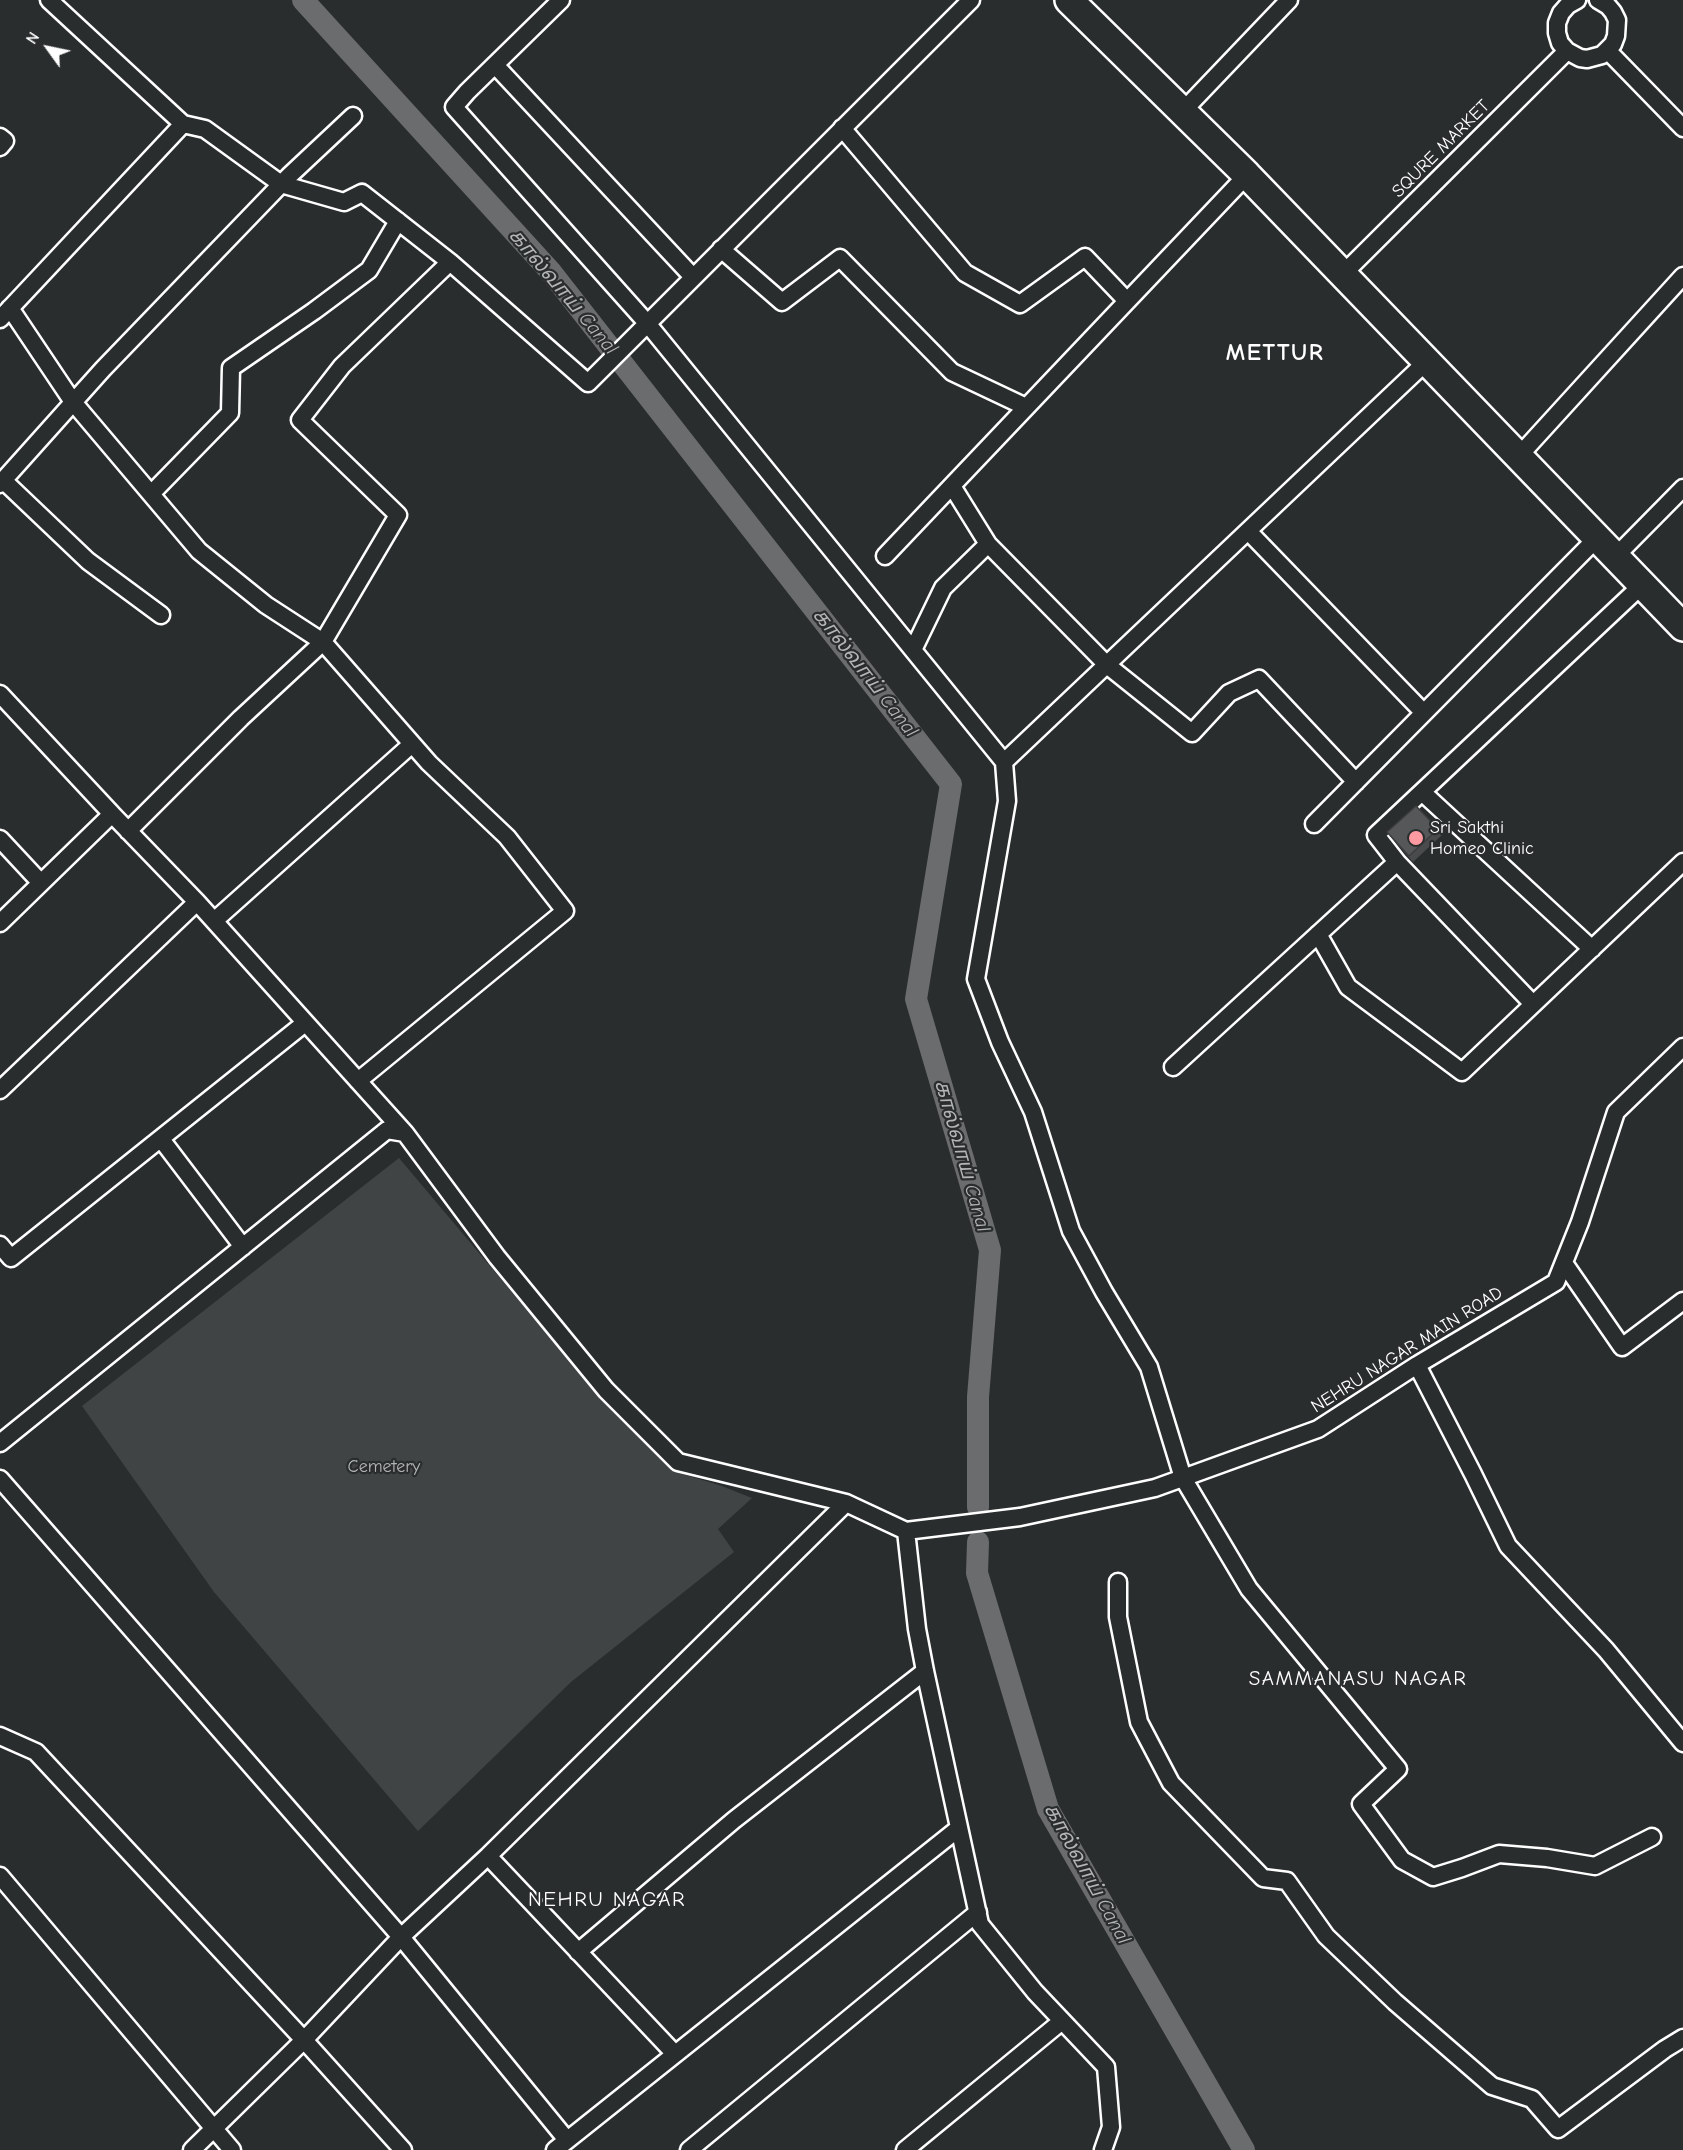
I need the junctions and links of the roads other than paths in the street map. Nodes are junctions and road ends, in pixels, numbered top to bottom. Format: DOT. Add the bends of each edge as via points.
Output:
graph roads {
  1 [pos="48,0"];
  2 [pos="561,0"];
  3 [pos="971,0"];
  4 [pos="1069,0"];
  5 [pos="1289,0"];
  6 [pos="1569,2"];
  7 [pos="1606,2"];
  8 [pos="1567,51"];
  9 [pos="1608,51"];
  10 [pos="495,65"];
  11 [pos="1183,111"];
  12 [pos="353,116"];
  13 [pos="183,124"];
  14 [pos="842,128"];
  15 [pos="1683,128"];
  16 [pos="0,136"];
  17 [pos="0,147"];
  18 [pos="1247,175"];
  19 [pos="281,184"];
  20 [pos="398,221"];
  21 [pos="721,249"];
  22 [pos="450,262"];
  23 [pos="1342,275"];
  24 [pos="1683,276"];
  25 [pos="693,277"];
  26 [pos="1127,301"];
  27 [pos="3,315"];
  28 [pos="643,327"];
  29 [pos="1426,362"];
  30 [pos="73,402"];
  31 [pos="1026,407"];
  32 [pos="1518,457"];
  33 [pos="2,482"];
  34 [pos="952,486"];
  35 [pos="1683,488"];
  36 [pos="150,494"];
  37 [pos="1248,531"];
  38 [pos="988,544"];
  39 [pos="1606,547"];
  40 [pos="885,556"];
  41 [pos="1642,585"];
  42 [pos="161,615"];
  43 [pos="1683,627"];
  44 [pos="323,642"];
  45 [pos="913,650"];
  46 [pos="1107,665"];
  47 [pos="0,694"];
  48 [pos="1424,713"];
  49 [pos="412,744"];
  50 [pos="1004,762"];
  51 [pos="1356,782"];
  52 [pos="1422,792"];
  53 [pos="112,814"];
  54 [pos="1314,824"];
  55 [pos="128,831"];
  56 [pos="0,839"];
  57 [pos="1396,862"];
  58 [pos="1683,862"];
  59 [pos="41,883"];
  60 [pos="197,902"];
  61 [pos="214,921"];
  62 [pos="0,923"];
  63 [pos="1318,934"];
  64 [pos="1592,948"];
  65 [pos="1533,1005"];
  66 [pos="305,1023"];
  67 [pos="1683,1047"];
  68 [pos="1173,1067"];
  69 [pos="358,1081"];
  70 [pos="0,1090"];
  71 [pos="405,1133"];
  72 [pos="160,1138"];
  73 [pos="0,1245"];
  74 [pos="243,1247"];
  75 [pos="1564,1263"];
  76 [pos="1683,1301"];
  77 [pos="1417,1365"];
  78 [pos="0,1443"];
  79 [pos="1183,1478"];
  80 [pos="0,1479"];
  81 [pos="846,1503"];
  82 [pos="906,1531"];
  83 [pos="1118,1582"];
  84 [pos="925,1671"];
  85 [pos="1680,1733"];
  86 [pos="0,1736"];
  87 [pos="959,1828"];
  88 [pos="1652,1837"];
  89 [pos="488,1856"];
  90 [pos="0,1876"];
  91 [pos="978,1912"];
  92 [pos="401,1937"];
  93 [pos="579,1952"];
  94 [pos="1062,2021"];
  95 [pos="1683,2038"];
  96 [pos="304,2040"];
  97 [pos="675,2054"];
  98 [pos="215,2129"];
  99 [pos="561,2145"];
  100 [pos="192,2150"];
  101 [pos="232,2150"];
  102 [pos="404,2150"];
  103 [pos="688,2150"];
  104 [pos="905,2150"];
  105 [pos="1103,2150"];
  1 -- 13 [label="street"];
  2 -- 10 [label="street"];
  3 -- 14 [label="street"];
  4 -- 11 [label="main road"];
  5 -- 11 [label="street"];
  6 -- 8 [label="street" via="1557,23 1560,43"];
  7 -- 9 [label="street" via="1618,28"];
  8 -- 9 [label="street" via="1587,59"];
  8 -- 23 [label="street, SQURE MARKET"];
  9 -- 15 [label="street"];
  10 -- 25 [label="street"];
  10 -- 28 [label="street" via="454,108"];
  11 -- 18 [label="main road"];
  12 -- 19 [label="street"];
  13 -- 19 [label="street" via="204,129"];
  13 -- 27 [label="street"];
  14 -- 21 [label="street"];
  14 -- 26 [label="street" via="965,273 1020,304 1085,257"];
  16 -- 17 [label="street" via="5,141"];
  18 -- 23 [label="main road"];
  18 -- 26 [label="street"];
  19 -- 20 [label="street" via="344,202 362,193"];
  19 -- 30 [label="street"];
  20 -- 22 [label="street"];
  20 -- 36 [label="street" via="369,270 231,368 230,412"];
  21 -- 25 [label="street"];
  21 -- 31 [label="street" via="782,302 840,258 952,372"];
  22 -- 28 [label="street" via="588,383"];
  22 -- 44 [label="street" via="342,366 300,420 398,515"];
  23 -- 29 [label="main road"];
  24 -- 32 [label="street"];
  25 -- 28 [label="street"];
  26 -- 31 [label="street"];
  27 -- 30 [label="street"];
  28 -- 45 [label="street"];
  29 -- 32 [label="main road"];
  29 -- 37 [label="street"];
  30 -- 33 [label="street"];
  30 -- 36 [label="street"];
  31 -- 34 [label="street"];
  32 -- 39 [label="main road"];
  33 -- 42 [label="street" via="88,561"];
  34 -- 38 [label="street"];
  34 -- 40 [label="street"];
  35 -- 39 [label="street"];
  36 -- 44 [label="street" via="199,551 266,605"];
  37 -- 46 [label="street"];
  37 -- 48 [label="street"];
  38 -- 45 [label="street" via="943,588"];
  38 -- 46 [label="street"];
  39 -- 41 [label="main road"];
  39 -- 48 [label="street"];
  41 -- 43 [label="main road"];
  41 -- 52 [label="street"];
  44 -- 49 [label="street"];
  44 -- 55 [label="street"];
  45 -- 50 [label="street"];
  46 -- 50 [label="street"];
  46 -- 51 [label="street" via="1192,734 1229,693 1259,679"];
  47 -- 53 [label="street"];
  48 -- 51 [label="street"];
  49 -- 61 [label="street"];
  49 -- 69 [label="street" via="507,837 565,911"];
  50 -- 79 [label="street" via="1007,801 976,979 1033,1112 1071,1231 1149,1367"];
  51 -- 54 [label="street"];
  52 -- 57 [label="street" via="1376,835"];
  52 -- 64 [label="street"];
  53 -- 55 [label="street"];
  53 -- 59 [label="street"];
  55 -- 60 [label="street"];
  56 -- 59 [label="street"];
  57 -- 63 [label="street"];
  57 -- 65 [label="street"];
  58 -- 64 [label="street"];
  59 -- 62 [label="street"];
  60 -- 61 [label="street"];
  60 -- 70 [label="street"];
  61 -- 66 [label="street"];
  63 -- 65 [label="street" via="1348,987 1462,1072"];
  63 -- 68 [label="street"];
  64 -- 65 [label="street"];
  66 -- 69 [label="street"];
  66 -- 72 [label="street"];
  67 -- 75 [label="street, NEHRU NAGAR MAIN ROAD" via="1616,1112"];
  69 -- 71 [label="street"];
  71 -- 74 [label="street" via="387,1130"];
  71 -- 81 [label="street" via="497,1257 606,1390 678,1462"];
  72 -- 73 [label="street" via="11,1258"];
  72 -- 74 [label="street"];
  74 -- 78 [label="street"];
  75 -- 76 [label="street" via="1622,1347"];
  75 -- 77 [label="street, NEHRU NAGAR MAIN ROAD" via="1556,1282"];
  77 -- 79 [label="street, NEHRU NAGAR MAIN ROAD" via="1318,1429"];
  77 -- 85 [label="street" via="1508,1546"];
  79 -- 82 [label="street, NEHRU NAGAR MAIN ROAD" via="1155,1488 1020,1517"];
  79 -- 88 [label="street" via="1249,1589 1398,1768 1360,1804 1402,1860 1433,1877 1499,1854 1595,1866"];
  80 -- 92 [label="street"];
  81 -- 82 [label="street"];
  81 -- 89 [label="street"];
  82 -- 84 [label="street"];
  83 -- 95 [label="street" via="1118,1617 1139,1722 1171,1784 1263,1878 1287,1881 1326,1936 1492,2086 1532,2099 1558,2129"];
  84 -- 87 [label="street"];
  84 -- 93 [label="street" via="734,1820"];
  86 -- 96 [label="street" via="36,1752"];
  87 -- 91 [label="street"];
  87 -- 97 [label="street"];
  89 -- 92 [label="street"];
  89 -- 93 [label="street"];
  90 -- 98 [label="street"];
  91 -- 94 [label="street" via="980,1924"];
  91 -- 103 [label="street"];
  92 -- 96 [label="street"];
  92 -- 99 [label="street"];
  93 -- 97 [label="street"];
  94 -- 104 [label="street"];
  94 -- 105 [label="street" via="1106,2067 1111,2127"];
  96 -- 98 [label="street"];
  96 -- 102 [label="street"];
  97 -- 99 [label="street"];
  98 -- 100 [label="street"];
  98 -- 101 [label="street"];
}
